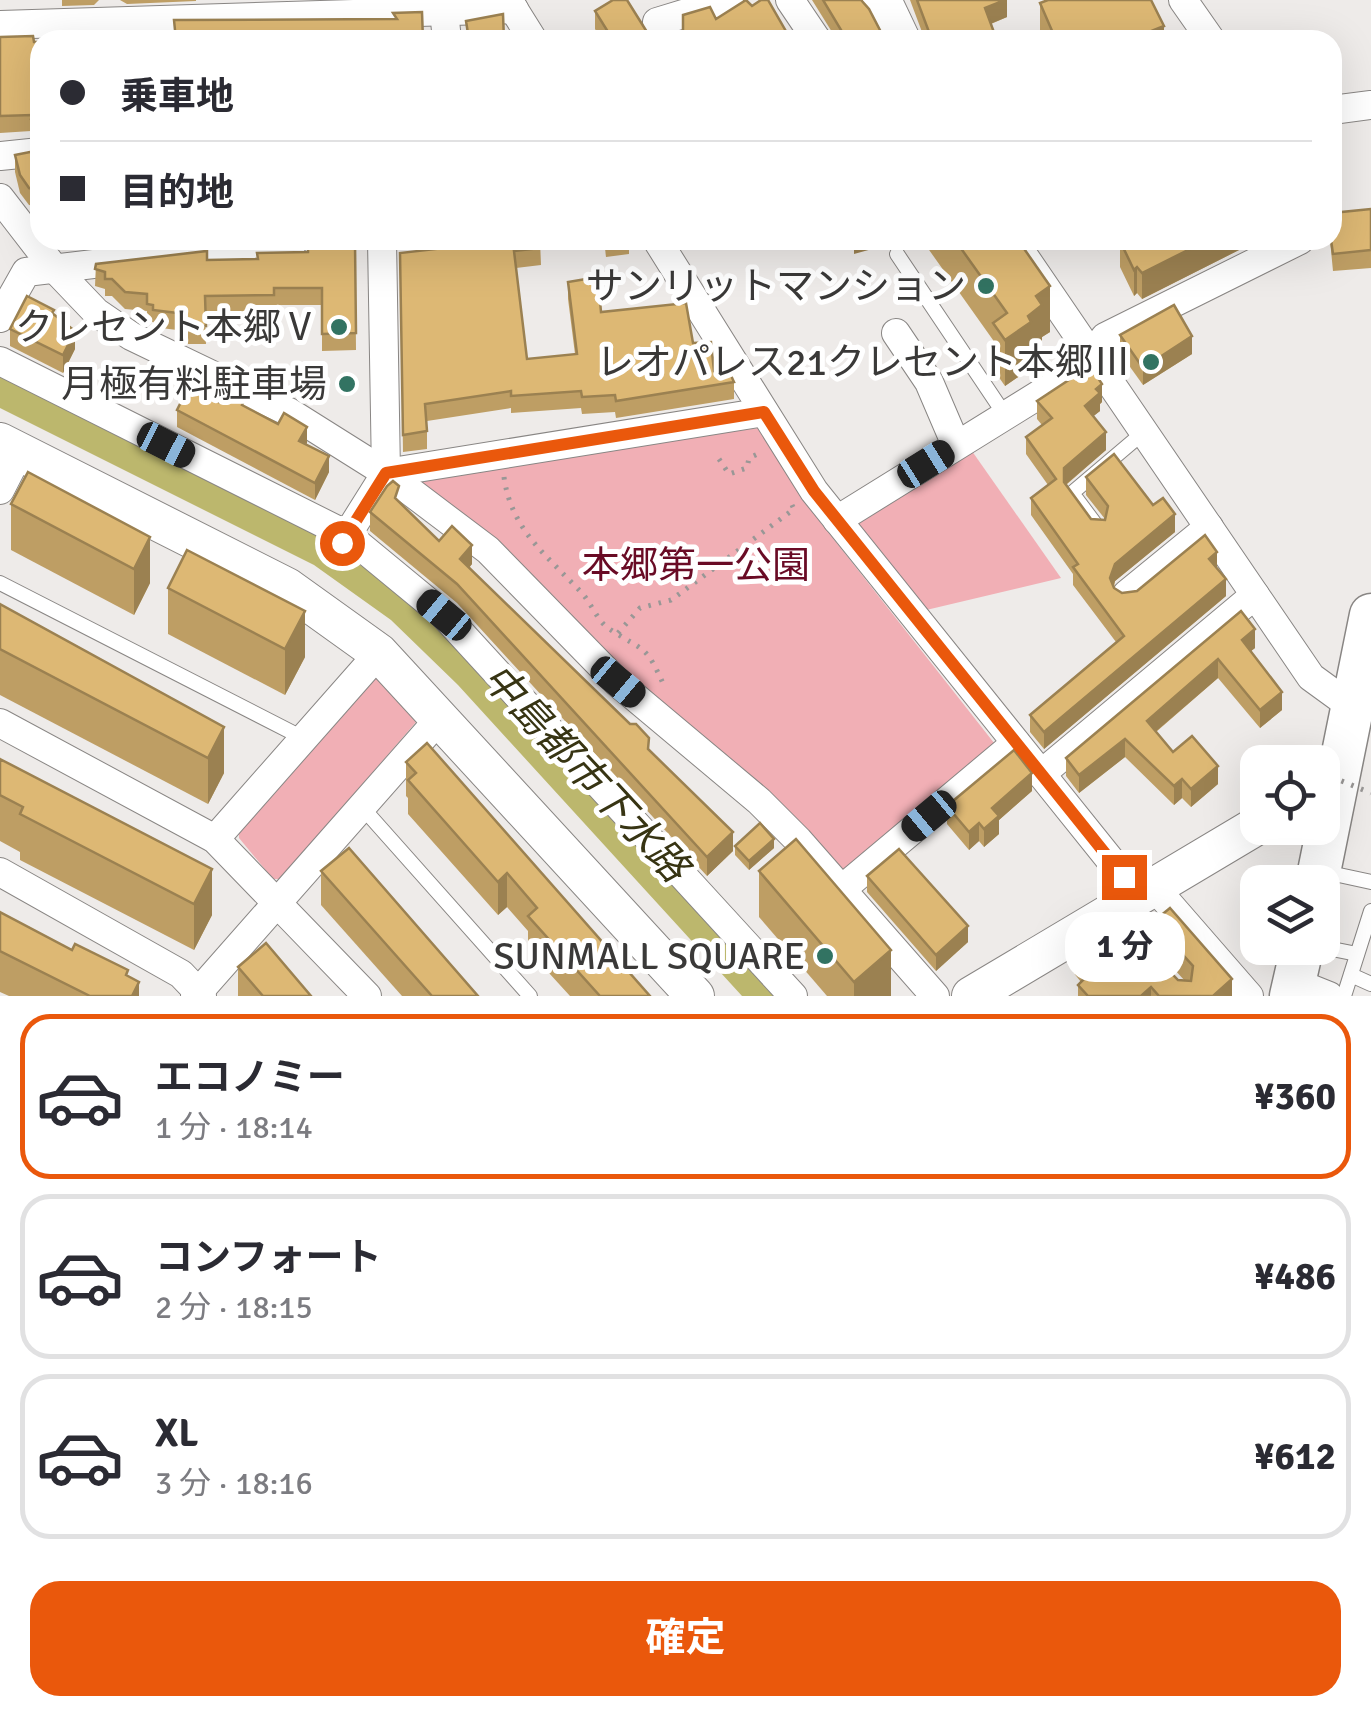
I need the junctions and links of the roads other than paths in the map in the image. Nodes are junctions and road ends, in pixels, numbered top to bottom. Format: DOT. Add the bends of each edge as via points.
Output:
graph roads {
  1 [pos="730,0"];
  2 [pos="790,0"];
  3 [pos="882,0"];
  4 [pos="1183,0"];
  5 [pos="511,4"];
  6 [pos="366,7"];
  7 [pos="111,10"];
  8 [pos="444,11"];
  9 [pos="0,24"];
  10 [pos="446,30"];
  11 [pos="527,30"];
  12 [pos="662,30"];
  13 [pos="810,30"];
  14 [pos="896,30"];
  15 [pos="1203,30"];
  16 [pos="1371,104"];
  17 [pos="1342,108"];
  18 [pos="30,153"];
  19 [pos="0,156"];
  20 [pos="0,198"];
  21 [pos="30,237"];
  22 [pos="40,250"];
  23 [pos="190,250"];
  24 [pos="382,250"];
  25 [pos="664,250"];
  26 [pos="1020,250"];
  27 [pos="1280,250"];
  28 [pos="897,254"];
  29 [pos="54,268"];
  30 [pos="0,318"];
  31 [pos="896,333"];
  32 [pos="1092,354"];
  33 [pos="0,361"];
  34 [pos="764,412"];
  35 [pos="1006,415"];
  36 [pos="1144,432"];
  37 [pos="956,445"];
  38 [pos="10,446"];
  39 [pos="386,473"];
  40 [pos="0,490"];
  41 [pos="836,520"];
  42 [pos="1209,528"];
  43 [pos="1100,529"];
  44 [pos="344,539"];
  45 [pos="0,583"];
  46 [pos="1127,594"];
  47 [pos="1255,595"];
  48 [pos="1371,615"];
  49 [pos="380,653"];
  50 [pos="1355,709"];
  51 [pos="440,718"];
  52 [pos="0,723"];
  53 [pos="303,738"];
  54 [pos="1016,743"];
  55 [pos="1041,774"];
  56 [pos="1346,777"];
  57 [pos="360,806"];
  58 [pos="1240,836"];
  59 [pos="214,838"];
  60 [pos="1321,865"];
  61 [pos="0,872"];
  62 [pos="1340,879"];
  63 [pos="1371,882"];
  64 [pos="842,889"];
  65 [pos="279,900"];
  66 [pos="1135,900"];
  67 [pos="1371,911"];
  68 [pos="1340,951"];
  69 [pos="1357,954"];
  70 [pos="1158,967"];
  71 [pos="1351,975"];
  72 [pos="1371,984"];
  73 [pos="997,990"];
  74 [pos="199,995"];
  75 [pos="368,996"];
  76 [pos="530,996"];
  77 [pos="695,996"];
  78 [pos="794,996"];
  79 [pos="934,996"];
  80 [pos="1249,996"];
  81 [pos="1344,996"];
  1 -- 12 [label="street" via="657,22"];
  2 -- 13 [label="street"];
  3 -- 14 [label="street"];
  4 -- 15 [label="street"];
  5 -- 8 [label="street"];
  5 -- 11 [label="street"];
  6 -- 7 [label="street"];
  6 -- 8 [label="street"];
  7 -- 9 [label="street"];
  8 -- 10 [label="street"];
  16 -- 17 [label="street"];
  18 -- 19 [label="street"];
  20 -- 21 [label="street"];
  22 -- 29 [label="street"];
  23 -- 29 [label="street"];
  24 -- 39 [label="street"];
  25 -- 34 [label="street"];
  26 -- 32 [label="street"];
  27 -- 32 [label="street" via="1105,337"];
  28 -- 35 [label="lane"];
  29 -- 30 [label="street" via="26,272"];
  29 -- 39 [label="street" via="96,312 131,336 289,412"];
  31 -- 37 [label="street" via="929,382"];
  32 -- 35 [label="street" via="1082,368"];
  32 -- 36 [label="street"];
  33 -- 44 [label="street"];
  34 -- 39 [label="street"];
  34 -- 41 [label="street"];
  35 -- 37 [label="street"];
  36 -- 42 [label="street"];
  36 -- 43 [label="lane" via="1072,493"];
  37 -- 41 [label="street"];
  38 -- 40 [label="street"];
  38 -- 49 [label="street" via="287,586"];
  39 -- 44 [label="street"];
  39 -- 64 [label="street" via="488,550 618,682 759,801"];
  41 -- 54 [label="street"];
  42 -- 46 [label="street"];
  42 -- 47 [label="street"];
  44 -- 78 [label="street" via="444,615"];
  45 -- 53 [label="lane"];
  47 -- 50 [label="street" via="1310,677"];
  47 -- 55 [label="street"];
  48 -- 50 [label="main road"];
  49 -- 51 [label="street"];
  49 -- 53 [label="street"];
  50 -- 56 [label="main road"];
  51 -- 57 [label="street"];
  51 -- 77 [label="street"];
  52 -- 59 [label="street"];
  53 -- 59 [label="street"];
  54 -- 55 [label="street"];
  54 -- 64 [label="street"];
  55 -- 66 [label="street"];
  56 -- 60 [label="main road"];
  57 -- 65 [label="street"];
  57 -- 76 [label="lane"];
  58 -- 66 [label="street"];
  59 -- 65 [label="street"];
  61 -- 74 [label="street" via="181,974"];
  62 -- 63 [label="lane"];
  64 -- 79 [label="street"];
  65 -- 74 [label="street"];
  65 -- 75 [label="street"];
  66 -- 70 [label="lane"];
  66 -- 73 [label="street"];
  66 -- 80 [label="street"];
  67 -- 69 [label="lane"];
  68 -- 69 [label="lane"];
  69 -- 71 [label="lane"];
  71 -- 72 [label="lane"];
  71 -- 81 [label="lane"];
}
